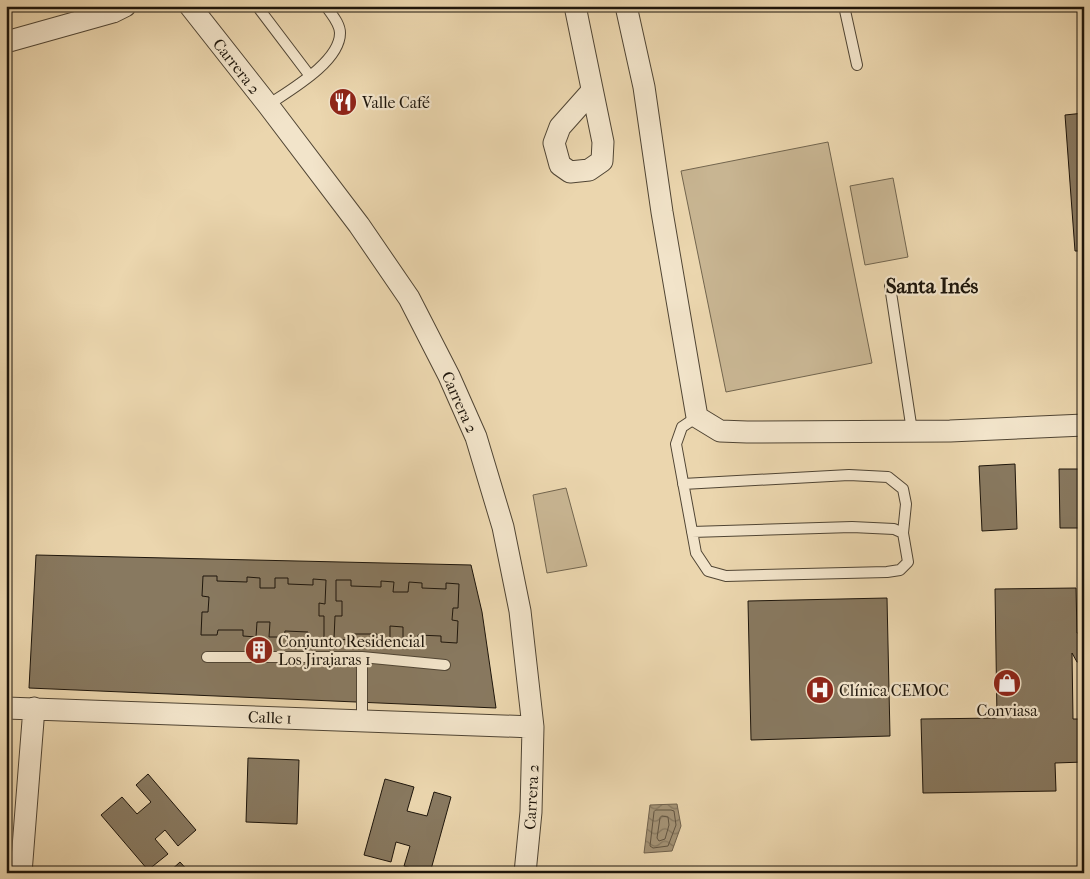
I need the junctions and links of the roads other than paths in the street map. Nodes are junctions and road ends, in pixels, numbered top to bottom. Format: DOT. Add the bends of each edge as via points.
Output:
graph roads {
  1 [pos="125,6"];
  2 [pos="190,6"];
  3 [pos="257,6"];
  4 [pos="326,6"];
  5 [pos="575,6"];
  6 [pos="626,6"];
  7 [pos="844,6"];
  8 [pos="6,42"];
  9 [pos="857,65"];
  10 [pos="310,76"];
  11 [pos="592,91"];
  12 [pos="268,105"];
  13 [pos="890,286"];
  14 [pos="696,417"];
  15 [pos="1084,426"];
  16 [pos="912,431"];
  17 [pos="683,484"];
  18 [pos="692,532"];
  19 [pos="903,533"];
  20 [pos="207,657"];
  21 [pos="362,657"];
  22 [pos="445,666"];
  23 [pos="6,708"];
  24 [pos="34,708"];
  25 [pos="362,720"];
  26 [pos="533,727"];
  27 [pos="21,873"];
  28 [pos="525,873"];
  1 -- 8 [label="street"];
  2 -- 12 [label="street, Carrera 2"];
  3 -- 10 [label="lane"];
  4 -- 10 [label="lane" via="340,31 339,44"];
  5 -- 11 [label="street"];
  6 -- 14 [label="street" via="644,87"];
  7 -- 9 [label="lane"];
  10 -- 12 [label="lane"];
  12 -- 26 [label="street, Carrera 2" via="359,225 409,298 450,376 476,437 504,527 520,611"];
  13 -- 16 [label="lane"];
  14 -- 16 [label="street" via="720,431"];
  14 -- 17 [label="lane" via="682,427 676,444"];
  15 -- 16 [label="street"];
  17 -- 18 [label="lane"];
  17 -- 19 [label="lane" via="849,475 888,477 903,489 906,504"];
  18 -- 19 [label="lane" via="852,527 894,528"];
  18 -- 19 [label="lane" via="696,553 708,571 726,576 900,570 908,562"];
  20 -- 21 [label="lane"];
  21 -- 22 [label="lane"];
  21 -- 25 [label="lane"];
  23 -- 24 [label="street, Calle 1"];
  24 -- 25 [label="street, Calle 1"];
  24 -- 27 [label="street"];
  25 -- 26 [label="street, Calle 1"];
  26 -- 28 [label="street, Carrera 2" via="531,812"];
}
